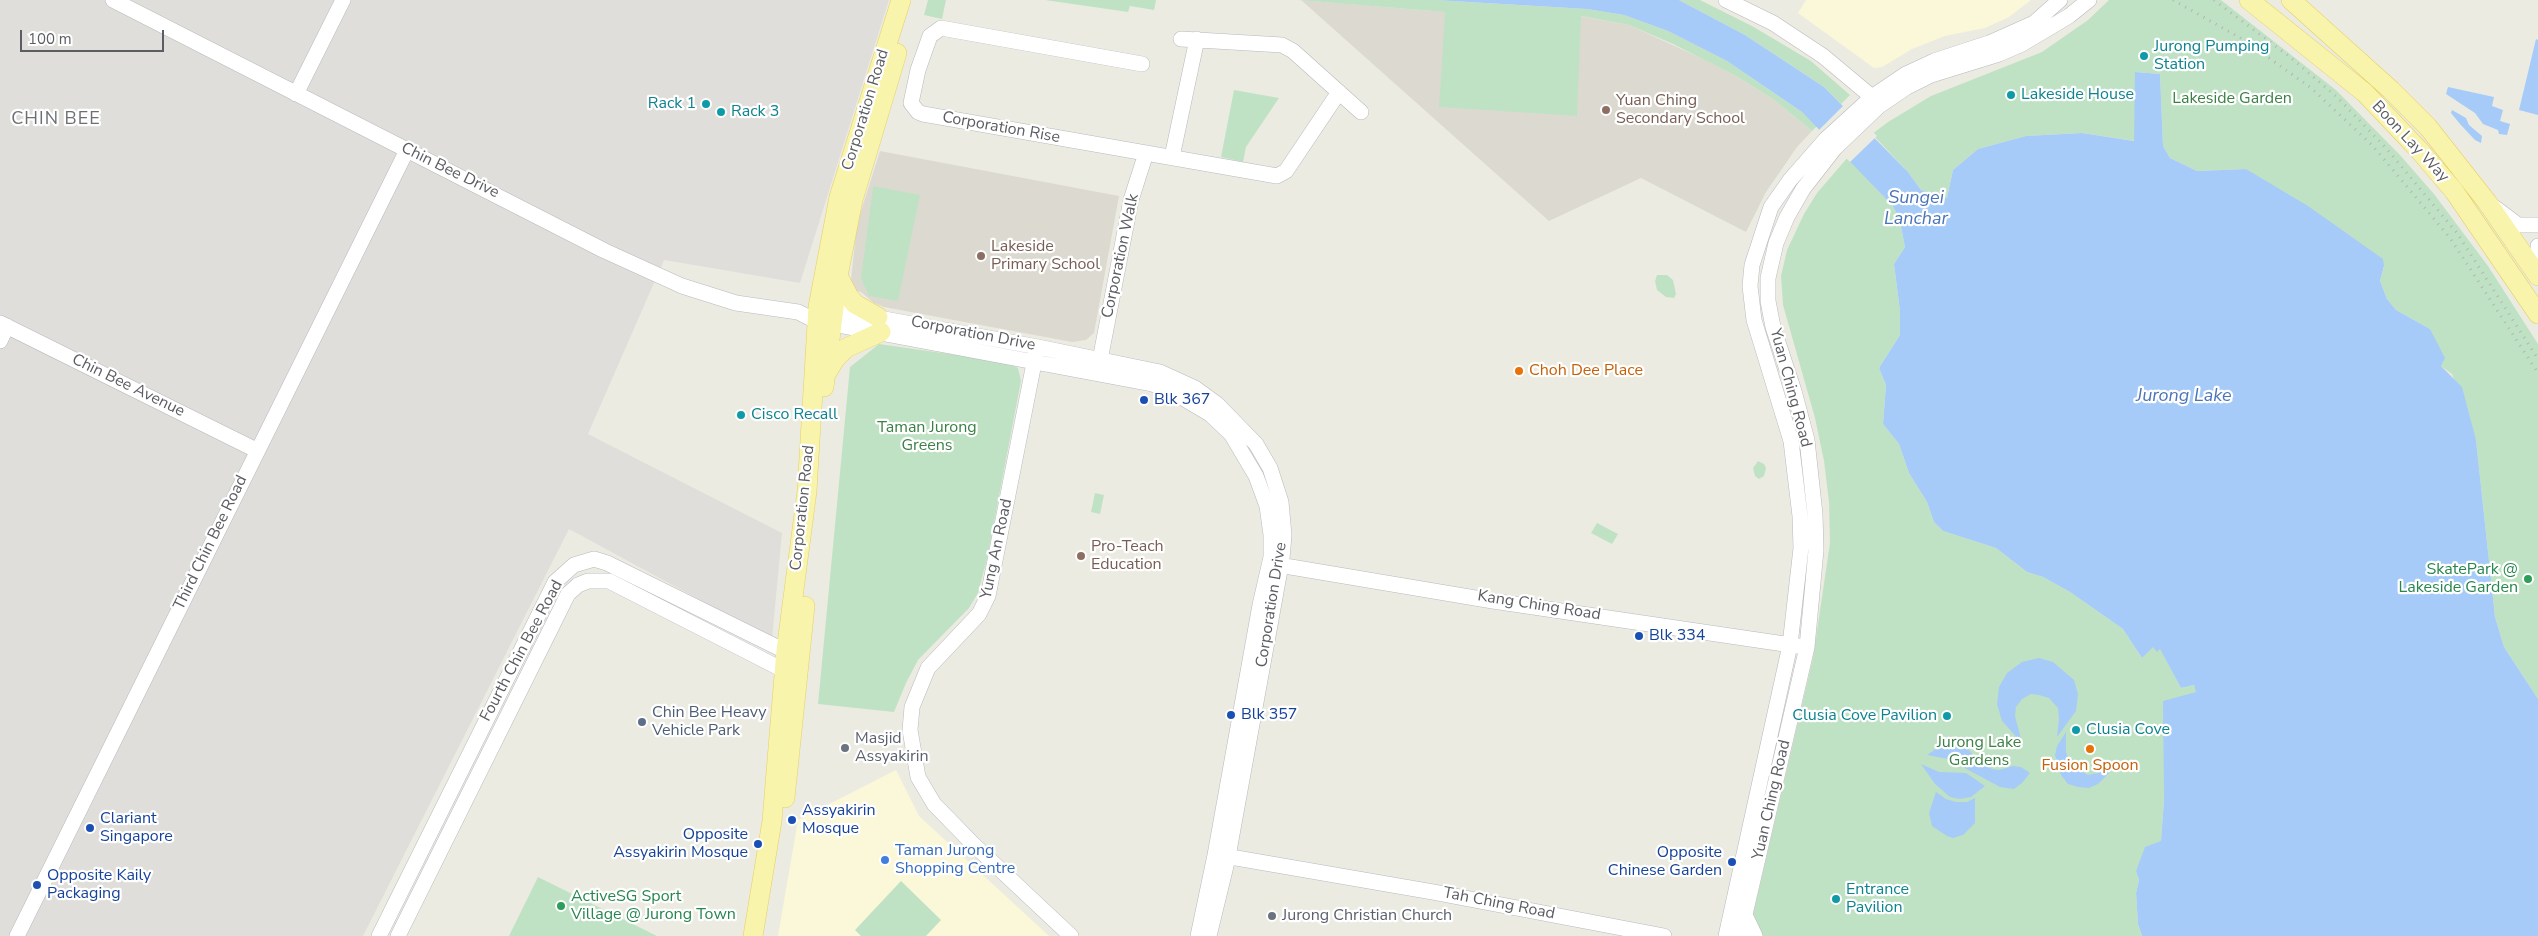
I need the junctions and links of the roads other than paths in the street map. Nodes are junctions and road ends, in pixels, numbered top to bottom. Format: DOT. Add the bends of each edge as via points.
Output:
graph roads {
  1 [pos="113,0"];
  2 [pos="343,0"];
  3 [pos="901,0"];
  4 [pos="915,0"];
  5 [pos="1726,0"];
  6 [pos="2060,0"];
  7 [pos="2089,0"];
  8 [pos="2249,0"];
  9 [pos="2291,0"];
  10 [pos="1180,39"];
  11 [pos="1197,39"];
  12 [pos="895,59"];
  13 [pos="1142,64"];
  14 [pos="920,66"];
  15 [pos="1339,92"];
  16 [pos="296,94"];
  17 [pos="1876,102"];
  18 [pos="1361,112"];
  19 [pos="866,132"];
  20 [pos="407,150"];
  21 [pos="1146,153"];
  22 [pos="1172,157"];
  23 [pos="2487,202"];
  24 [pos="2538,225"];
  25 [pos="2538,246"];
  26 [pos="2538,257"];
  27 [pos="838,276"];
  28 [pos="2538,276"];
  29 [pos="2538,314"];
  30 [pos="825,315"];
  31 [pos="4,324"];
  32 [pos="880,324"];
  33 [pos="0,341"];
  34 [pos="1036,354"];
  35 [pos="1100,360"];
  36 [pos="825,379"];
  37 [pos="256,450"];
  38 [pos="1809,539"];
  39 [pos="1276,561"];
  40 [pos="1790,640"];
  41 [pos="1808,642"];
  42 [pos="792,655"];
  43 [pos="790,674"];
  44 [pos="1221,858"];
  45 [pos="1745,915"];
  46 [pos="1067,935"];
  47 [pos="17,936"];
  48 [pos="379,936"];
  49 [pos="398,936"];
  50 [pos="753,936"];
  51 [pos="766,936"];
  52 [pos="1198,936"];
  53 [pos="1209,936"];
  54 [pos="1629,936"];
  55 [pos="1664,936"];
  56 [pos="1726,936"];
  57 [pos="1740,936"];
  58 [pos="1755,936"];
  1 -- 16 [label="street, Chin Bee Drive"];
  2 -- 16 [label="street"];
  3 -- 19 [label="main road, Corporation Road"];
  4 -- 12 [label="main road, Corporation Road"];
  5 -- 17 [label="street" via="1792,34 1837,67"];
  6 -- 17 [label="street, Yuan Ching Road" via="2034,23 1906,74"];
  7 -- 17 [label="street, Yuan Ching Road" via="2022,44 1931,75"];
  8 -- 29 [label="main road, Boon Lay Way" via="2365,93 2419,150 2454,191"];
  9 -- 23 [label="main road, Boon Lay Way" via="2428,127"];
  10 -- 11 [label="street"];
  11 -- 15 [label="street" via="1282,45"];
  11 -- 22 [label="street"];
  12 -- 14 [label="street"];
  12 -- 19 [label="main road, Corporation Road"];
  13 -- 14 [label="street, Corporation Rise" via="940,28 930,36"];
  14 -- 21 [label="street, Corporation Rise" via="910,98 918,112"];
  15 -- 18 [label="street"];
  15 -- 22 [label="street" via="1282,175"];
  16 -- 20 [label="street, Chin Bee Drive"];
  17 -- 38 [label="street, Yuan Ching Road" via="1831,143 1803,189 1776,243 1767,286 1773,327 1806,440"];
  19 -- 27 [label="main road, Corporation Road"];
  19 -- 30 [label="main road, Corporation Road" via="839,197"];
  20 -- 30 [label="street, Chin Bee Drive" via="605,251 682,286 736,303"];
  20 -- 37 [label="street, Third Chin Bee Road"];
  21 -- 22 [label="street"];
  21 -- 35 [label="street, Corporation Walk" via="1131,200"];
  23 -- 24 [label="street" via="2518,225"];
  23 -- 28 [label="main road, Boon Lay Way"];
  25 -- 26 [label="street"];
  27 -- 30 [label="main road, Corporation Road"];
  27 -- 32 [label="main road" via="855,304"];
  30 -- 32 [label="street, Corporation Drive"];
  30 -- 36 [label="main road, Corporation Road"];
  30 -- 42 [label="main road, Corporation Road"];
  31 -- 33 [label="street"];
  31 -- 37 [label="street, Chin Bee Avenue"];
  32 -- 34 [label="street, Corporation Drive"];
  32 -- 36 [label="main road" via="846,348 835,359"];
  34 -- 35 [label="street, Corporation Drive"];
  34 -- 39 [label="street, Corporation Drive" via="1152,384 1210,414 1231,434 1256,476 1267,506"];
  34 -- 46 [label="street, Yung An Road" via="988,596 979,614 928,668 912,707 910,730 918,777 934,804"];
  35 -- 39 [label="street, Corporation Drive" via="1160,372 1181,381 1195,388 1239,424 1270,468 1281,502 1284,535"];
  36 -- 42 [label="main road, Corporation Road"];
  37 -- 47 [label="street, Third Chin Bee Road"];
  38 -- 40 [label="street, Yuan Ching Road"];
  38 -- 41 [label="street, Yuan Ching Road"];
  39 -- 40 [label="street, Kang Ching Road"];
  39 -- 44 [label="street, Corporation Drive"];
  40 -- 41 [label="street, Kang Ching Road"];
  40 -- 56 [label="street, Yuan Ching Road"];
  41 -- 45 [label="street, Yuan Ching Road"];
  42 -- 43 [label="main road, Corporation Road"];
  42 -- 48 [label="street, Fourth Chin Bee Road" via="608,563 594,559 583,561 565,571 555,582 536,619"];
  43 -- 49 [label="street, Fourth Chin Bee Road" via="609,581 588,581 578,585 568,594"];
  43 -- 50 [label="main road, Corporation Road" via="772,821"];
  43 -- 51 [label="main road, Corporation Road" via="787,787"];
  44 -- 52 [label="street, Corporation Drive"];
  44 -- 53 [label="street, Corporation Drive"];
  44 -- 54 [label="street, Tah Ching Road"];
  44 -- 55 [label="street, Tah Ching Road" via="1433,892"];
  45 -- 57 [label="street, Yuan Ching Road"];
  45 -- 58 [label="street"];
}
